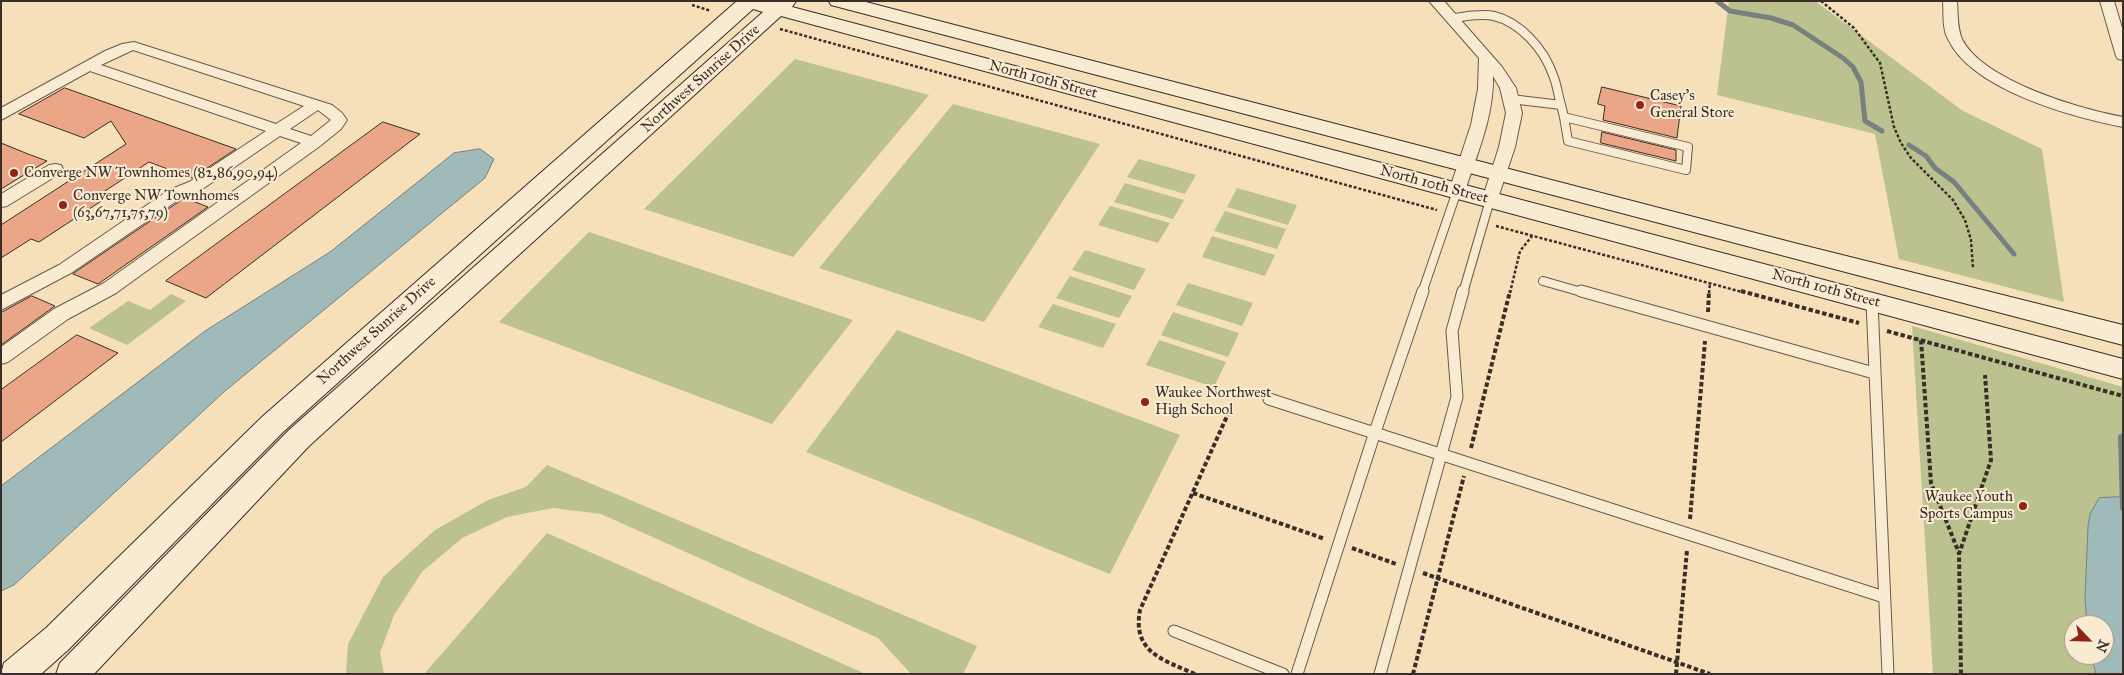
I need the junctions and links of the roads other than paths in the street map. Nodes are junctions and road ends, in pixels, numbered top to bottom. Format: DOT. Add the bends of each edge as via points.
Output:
graph roads {
  1 [pos="838,1"];
  2 [pos="1436,1"];
  3 [pos="1950,1"];
  4 [pos="2107,1"];
  5 [pos="748,2"];
  6 [pos="783,6"];
  7 [pos="1451,18"];
  8 [pos="2123,56"];
  9 [pos="1486,58"];
  10 [pos="88,66"];
  11 [pos="1511,99"];
  12 [pos="315,105"];
  13 [pos="1561,105"];
  14 [pos="1,115"];
  15 [pos="1564,117"];
  16 [pos="2123,122"];
  17 [pos="277,131"];
  18 [pos="314,142"];
  19 [pos="1466,165"];
  20 [pos="55,169"];
  21 [pos="1498,174"];
  22 [pos="1457,191"];
  23 [pos="1490,200"];
  24 [pos="1,202"];
  25 [pos="1543,281"];
  26 [pos="1872,302"];
  27 [pos="1,303"];
  28 [pos="2123,335"];
  29 [pos="1,357"];
  30 [pos="2123,369"];
  31 [pos="1874,373"];
  32 [pos="1269,399"];
  33 [pos="1375,432"];
  34 [pos="1440,453"];
  35 [pos="1884,597"];
  36 [pos="1174,631"];
  37 [pos="16,674"];
  38 [pos="72,674"];
  39 [pos="1283,674"];
  40 [pos="1297,674"];
  41 [pos="1380,674"];
  42 [pos="1888,674"];
  1 -- 19 [label="main road, North 10th Street"];
  2 -- 7 [label="street"];
  3 -- 16 [label="street" via="1954,37 1964,54 1977,66 2026,95 2049,104"];
  4 -- 8 [label="street"];
  5 -- 6 [label="main road, North 10th Street"];
  5 -- 37 [label="main road, Northwest Sunrise Drive" via="273,424 57,639"];
  6 -- 22 [label="main road, North 10th Street"];
  6 -- 38 [label="street, Northwest Sunrise Drive" via="299,438"];
  7 -- 9 [label="street"];
  7 -- 13 [label="lane" via="1493,16 1519,27 1553,73"];
  9 -- 11 [label="street" via="1508,88"];
  9 -- 19 [label="street" via="1486,89 1481,116"];
  10 -- 12 [label="street" via="118,50 134,46"];
  10 -- 14 [label="street"];
  10 -- 17 [label="street"];
  11 -- 13 [label="lane"];
  11 -- 21 [label="street" via="1514,113"];
  12 -- 17 [label="street"];
  12 -- 18 [label="street" via="326,108 339,120"];
  13 -- 15 [label="lane"];
  15 -- 15 [label="lane" via="1688,147 1686,170 1568,141"];
  17 -- 18 [label="street"];
  17 -- 27 [label="street" via="195,186 175,194 65,269"];
  18 -- 29 [label="street" via="110,288 61,314"];
  19 -- 21 [label="main road, North 10th Street"];
  19 -- 22 [label="street"];
  20 -- 24 [label="street"];
  21 -- 23 [label="street"];
  21 -- 28 [label="main road, North 10th Street"];
  22 -- 23 [label="main road, North 10th Street"];
  22 -- 33 [label="lane"];
  23 -- 26 [label="main road, North 10th Street"];
  23 -- 34 [label="lane" via="1452,331 1457,397"];
  25 -- 31 [label="lane"];
  26 -- 30 [label="main road, North 10th Street"];
  26 -- 31 [label="lane"];
  31 -- 35 [label="lane"];
  32 -- 33 [label="lane"];
  33 -- 34 [label="lane"];
  33 -- 40 [label="lane"];
  34 -- 35 [label="lane"];
  34 -- 41 [label="lane"];
  35 -- 42 [label="lane"];
  36 -- 39 [label="lane"];
}
